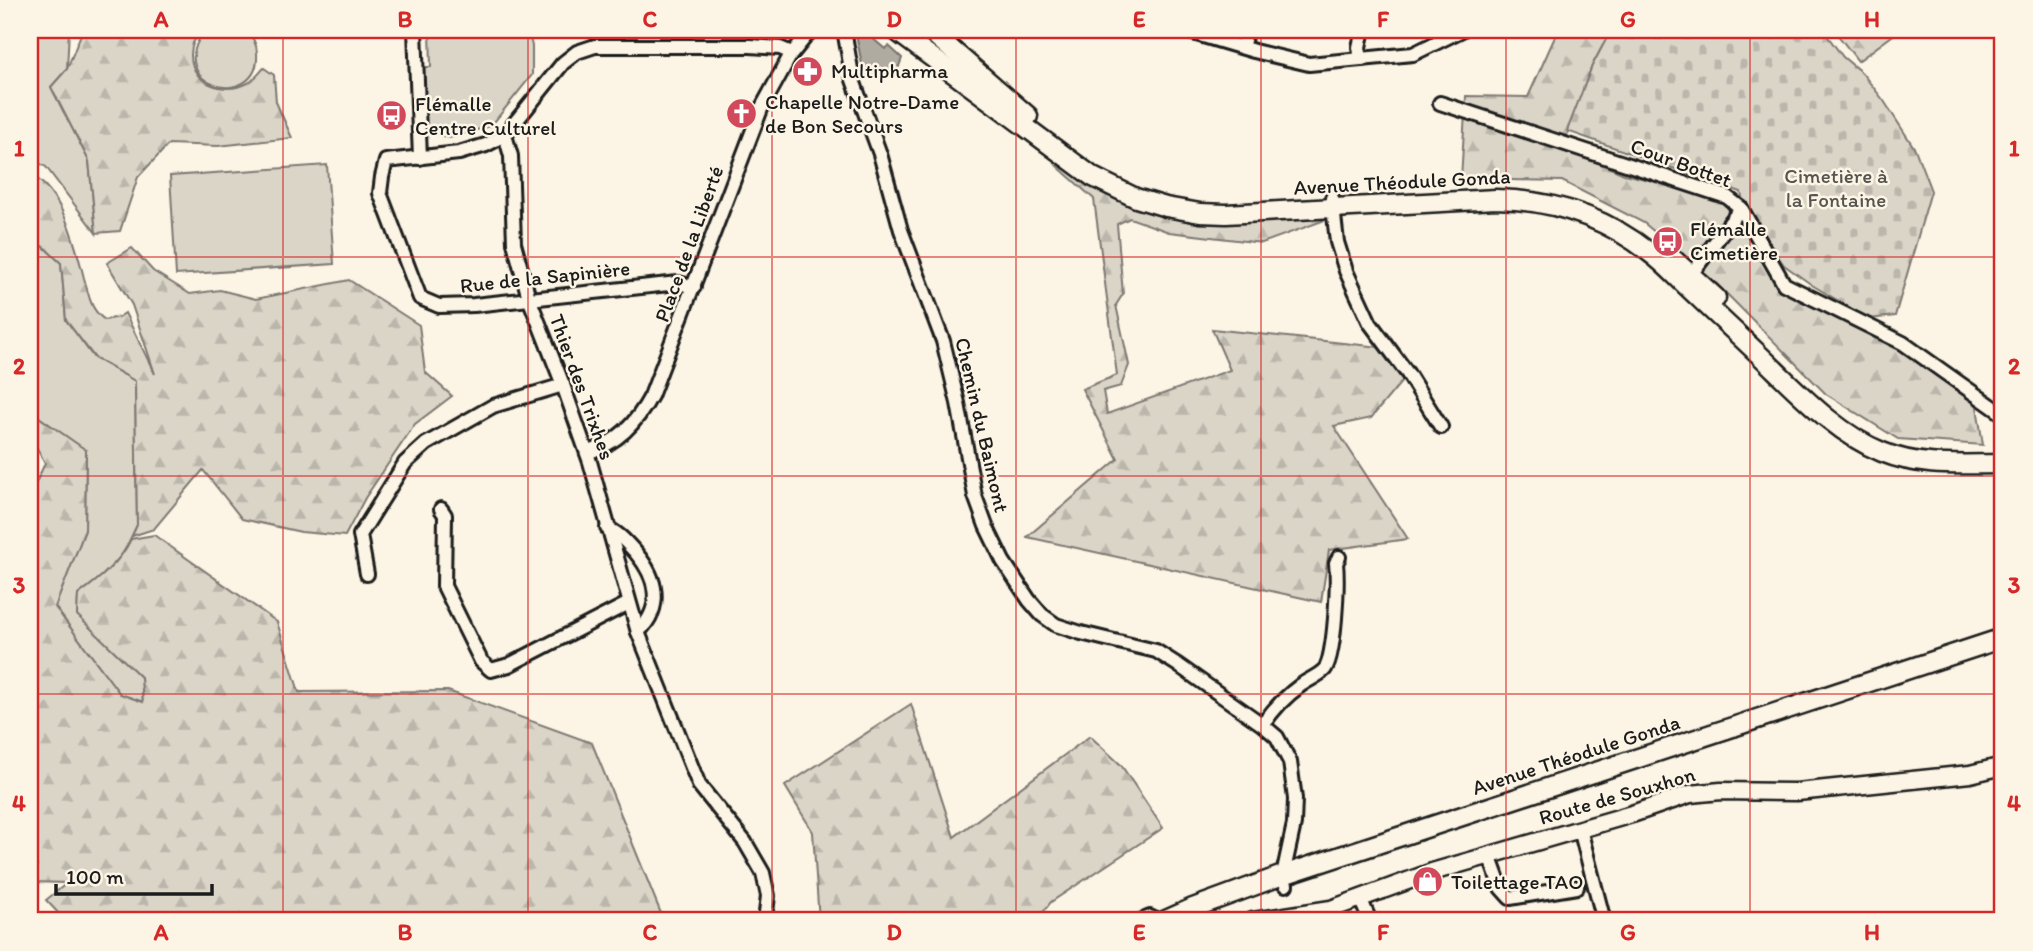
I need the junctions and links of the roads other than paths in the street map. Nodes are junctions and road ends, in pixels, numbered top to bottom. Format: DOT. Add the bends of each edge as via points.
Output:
graph roads {
  1 [pos="415,30"];
  2 [pos="629,30"];
  3 [pos="811,30"];
  4 [pos="844,30"];
  5 [pos="895,30"];
  6 [pos="1183,30"];
  7 [pos="1247,30"];
  8 [pos="1363,30"];
  9 [pos="1462,30"];
  10 [pos="940,31"];
  11 [pos="630,45"];
  12 [pos="1242,47"];
  13 [pos="792,53"];
  14 [pos="1361,59"];
  15 [pos="1440,103"];
  16 [pos="505,135"];
  17 [pos="419,158"];
  18 [pos="1332,203"];
  19 [pos="1741,208"];
  20 [pos="1687,279"];
  21 [pos="694,286"];
  22 [pos="529,298"];
  23 [pos="563,385"];
  24 [pos="2003,414"];
  25 [pos="1441,427"];
  26 [pos="587,453"];
  27 [pos="2003,453"];
  28 [pos="2003,464"];
  29 [pos="441,509"];
  30 [pos="607,528"];
  31 [pos="1339,557"];
  32 [pos="367,574"];
  33 [pos="629,603"];
  34 [pos="638,632"];
  35 [pos="2003,638"];
  36 [pos="2003,644"];
  37 [pos="1263,724"];
  38 [pos="2003,766"];
  39 [pos="1580,829"];
  40 [pos="1489,855"];
  41 [pos="1285,880"];
  42 [pos="1577,887"];
  43 [pos="1360,898"];
  44 [pos="765,921"];
  45 [pos="1141,921"];
  46 [pos="1158,921"];
  47 [pos="1164,921"];
  48 [pos="1189,921"];
  49 [pos="1253,921"];
  50 [pos="1370,921"];
  51 [pos="1604,921"];
  1 -- 17 [label="street"];
  2 -- 11 [label="street"];
  3 -- 13 [label="street, Place de la Liberté"];
  4 -- 37 [label="street, Chemin du Baimont" via="853,80 946,351 975,496 1009,572 1028,600 1056,625 1156,651"];
  5 -- 18 [label="main road, Avenue Théodule Gonda" via="1067,159 1136,198 1213,214"];
  6 -- 12 [label="street"];
  7 -- 12 [label="street"];
  8 -- 14 [label="street"];
  9 -- 14 [label="street" via="1413,54"];
  10 -- 18 [label="main road, Avenue Théodule Gonda" via="1073,156 1115,183 1168,201 1200,206"];
  11 -- 13 [label="street" via="769,47"];
  11 -- 16 [label="street" via="595,46 570,56"];
  12 -- 14 [label="street" via="1309,64"];
  13 -- 21 [label="street, Place de la Liberté" via="755,123"];
  15 -- 19 [label="street, Cour Bottet" via="1717,192"];
  16 -- 17 [label="street" via="459,153"];
  16 -- 22 [label="street, Thier des Trixhes" via="511,156 514,243"];
  17 -- 22 [label="street, Rue de la Sapinière" via="386,161 380,193 419,298 439,306"];
  18 -- 20 [label="main road, Avenue Théodule Gonda" via="1496,199 1551,204 1602,222"];
  18 -- 25 [label="street" via="1346,271 1370,323"];
  19 -- 20 [label="street"];
  19 -- 24 [label="street, Cour Bottet" via="1784,284 1903,343"];
  20 -- 27 [label="main road, Avenue Théodule Gonda" via="1861,430 1907,449"];
  20 -- 28 [label="main road, Avenue Théodule Gonda" via="1795,390 1855,438 1906,460"];
  21 -- 22 [label="street, Rue de la Sapinière" via="678,283"];
  21 -- 26 [label="street, Place de la Liberté" via="646,406 622,435"];
  22 -- 23 [label="street, Thier des Trixhes"];
  23 -- 26 [label="street, Thier des Trixhes"];
  23 -- 32 [label="street" via="493,406 426,444 405,463 360,535"];
  26 -- 30 [label="street, Thier des Trixhes"];
  29 -- 33 [label="street" via="445,515 444,586 481,661 491,670"];
  30 -- 33 [label="street, Thier des Trixhes"];
  30 -- 34 [label="street" via="617,532 654,581 652,611"];
  31 -- 37 [label="street" via="1330,662 1279,704"];
  33 -- 34 [label="street, Thier des Trixhes"];
  34 -- 44 [label="street, Thier des Trixhes" via="699,785 745,842 763,873 768,896"];
  35 -- 41 [label="main road, Avenue Théodule Gonda"];
  36 -- 41 [label="main road, Avenue Théodule Gonda" via="1923,676"];
  37 -- 41 [label="street, Chemin du Baimont" via="1287,753 1294,788 1295,817"];
  38 -- 39 [label="street, Route de Souxhon" via="1970,774 1797,792 1690,793"];
  39 -- 40 [label="street, Route de Souxhon"];
  39 -- 51 [label="street"];
  40 -- 42 [label="street" via="1501,888 1510,898"];
  40 -- 43 [label="street, Route de Souxhon"];
  41 -- 47 [label="main road, Avenue Théodule Gonda"];
  41 -- 48 [label="main road, Avenue Théodule Gonda"];
  43 -- 49 [label="street, Route de Souxhon" via="1325,911"];
  43 -- 50 [label="street"];
  45 -- 46 [label="street" via="1150,917"];
}
